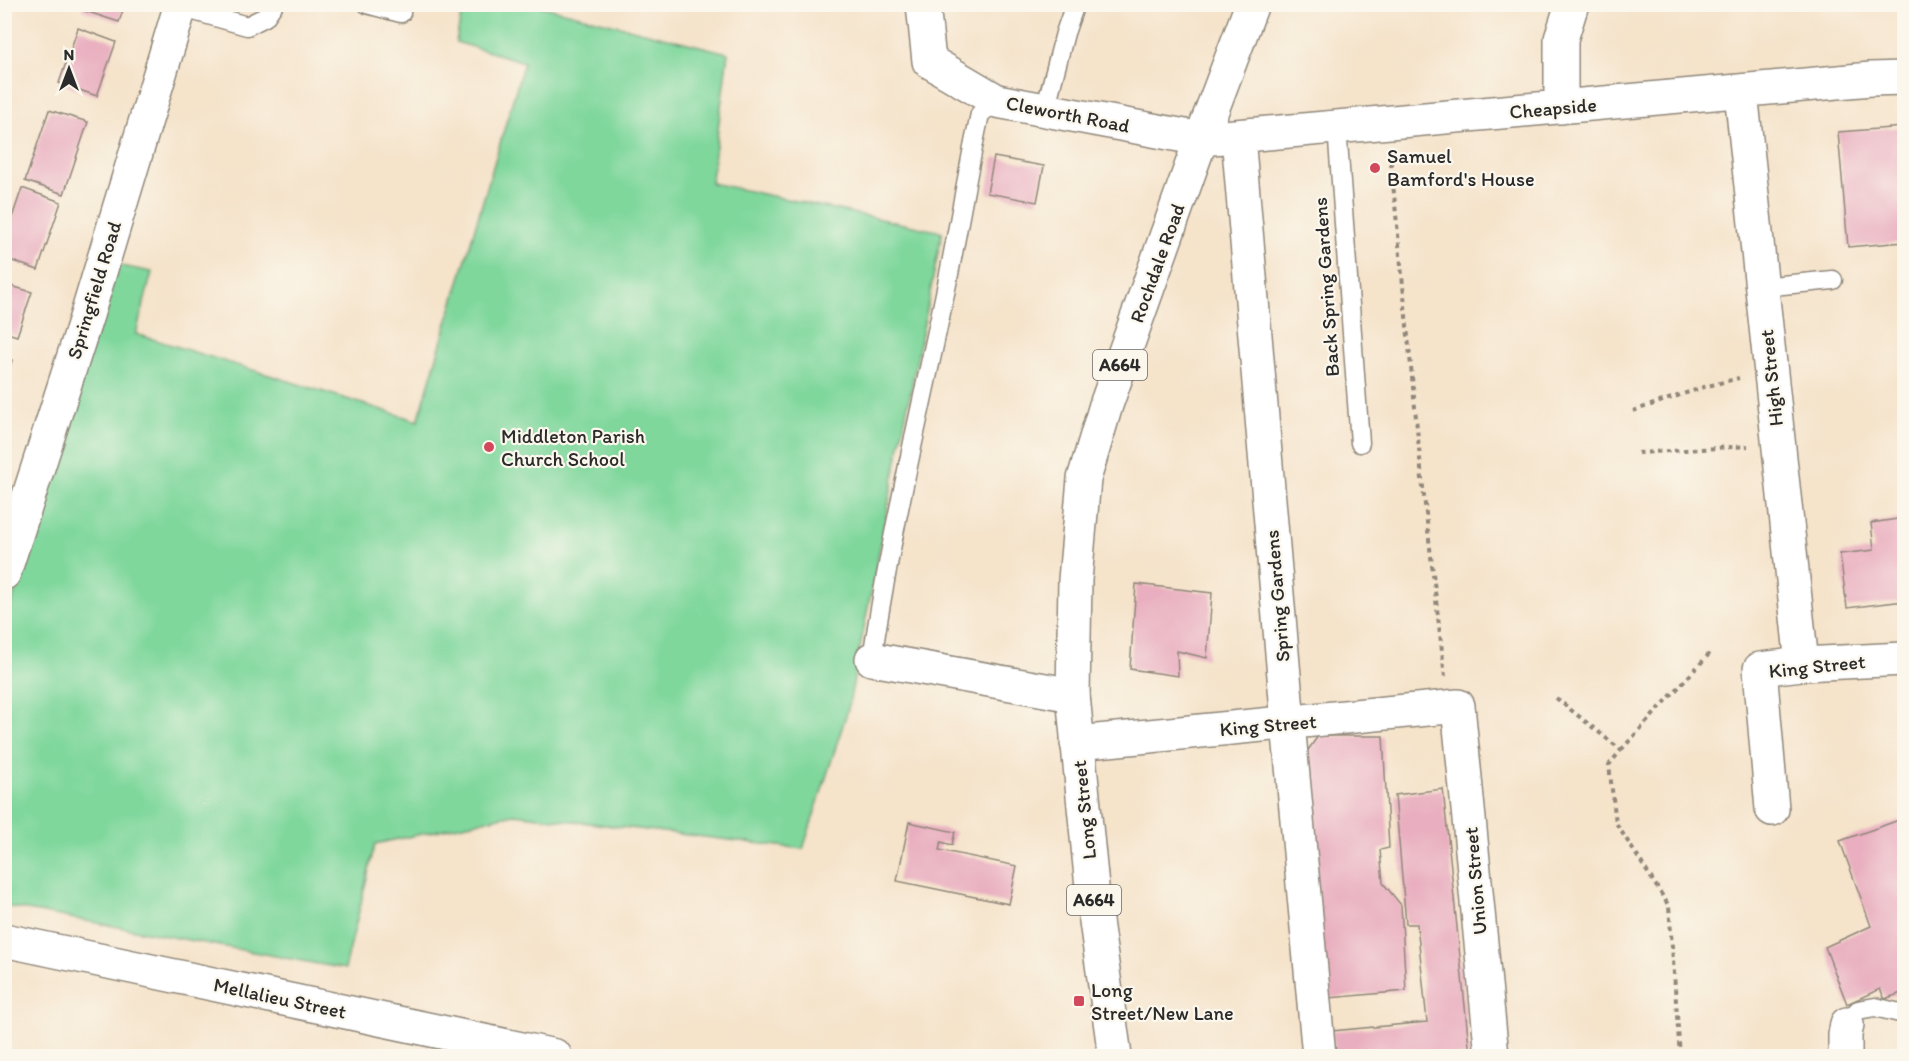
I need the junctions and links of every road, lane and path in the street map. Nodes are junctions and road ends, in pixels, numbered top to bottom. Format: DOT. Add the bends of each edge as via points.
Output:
graph roads {
  1 [pos="274,4"];
  2 [pos="367,4"];
  3 [pos="923,4"];
  4 [pos="1076,4"];
  5 [pos="1252,4"];
  6 [pos="1572,4"];
  7 [pos="180,6"];
  8 [pos="401,13"];
  9 [pos="1905,78"];
  10 [pos="1741,92"];
  11 [pos="997,101"];
  12 [pos="1562,107"];
  13 [pos="1045,110"];
  14 [pos="1388,123"];
  15 [pos="1337,127"];
  16 [pos="1238,136"];
  17 [pos="1201,139"];
  18 [pos="1833,280"];
  19 [pos="1761,287"];
  20 [pos="1770,370"];
  21 [pos="1633,411"];
  22 [pos="1360,443"];
  23 [pos="1779,448"];
  24 [pos="1638,453"];
  25 [pos="4,573"];
  26 [pos="1711,652"];
  27 [pos="872,659"];
  28 [pos="1905,659"];
  29 [pos="1802,664"];
  30 [pos="1073,695"];
  31 [pos="1556,698"];
  32 [pos="1453,707"];
  33 [pos="1288,723"];
  34 [pos="1077,743"];
  35 [pos="1621,750"];
  36 [pos="1772,809"];
  37 [pos="4,940"];
  38 [pos="1905,1014"];
  39 [pos="1847,1024"];
  40 [pos="555,1056"];
  41 [pos="1115,1056"];
  42 [pos="1319,1056"];
  43 [pos="1492,1056"];
  44 [pos="1680,1056"];
  45 [pos="1845,1056"];
  1 -- 7 [label="lane" via="265,17 247,26"];
  2 -- 8 [label="lane"];
  3 -- 11 [label="street, Cleworth Road" via="929,61"];
  4 -- 13 [label="lane"];
  5 -- 17 [label="street, Rochdale Road / A664"];
  6 -- 12 [label="street" via="1560,39"];
  7 -- 25 [label="street, Springfield Road"];
  9 -- 10 [label="street, Cheapside"];
  10 -- 12 [label="street, Cheapside"];
  10 -- 19 [label="street, High Street"];
  11 -- 13 [label="street, Cleworth Road"];
  11 -- 27 [label="lane" via="980,114 911,446"];
  12 -- 14 [label="street, Cheapside"];
  13 -- 17 [label="street, Cleworth Road"];
  14 -- 15 [label="street, Cheapside"];
  14 -- 32 [label="path" via="1422,479"];
  15 -- 16 [label="street, Cheapside"];
  15 -- 22 [label="lane, Back Spring Gardens"];
  16 -- 17 [label="street, Cheapside"];
  16 -- 33 [label="street, Spring Gardens"];
  17 -- 30 [label="street, Rochdale Road / A664" via="1106,405 1084,479 1075,580"];
  18 -- 19 [label="lane"];
  19 -- 20 [label="street, High Street"];
  20 -- 21 [label="path"];
  20 -- 23 [label="street, High Street"];
  23 -- 24 [label="path" via="1739,445"];
  23 -- 29 [label="street, High Street"];
  26 -- 35 [label="path"];
  27 -- 30 [label="street"];
  28 -- 29 [label="street, King Street"];
  29 -- 36 [label="street, King Street" via="1760,669"];
  30 -- 34 [label="street, Rochdale Road / A664"];
  31 -- 35 [label="path"];
  32 -- 33 [label="street, King Street"];
  32 -- 43 [label="street, Union Street"];
  33 -- 34 [label="street, King Street"];
  33 -- 42 [label="street, Spring Gardens"];
  34 -- 41 [label="street, Long Street / A664"];
  35 -- 44 [label="path" via="1609,765 1616,823 1669,906"];
  37 -- 40 [label="street, Mellalieu Street"];
  38 -- 39 [label="lane" via="1875,1007 1858,1010"];
  39 -- 45 [label="street"];
}
